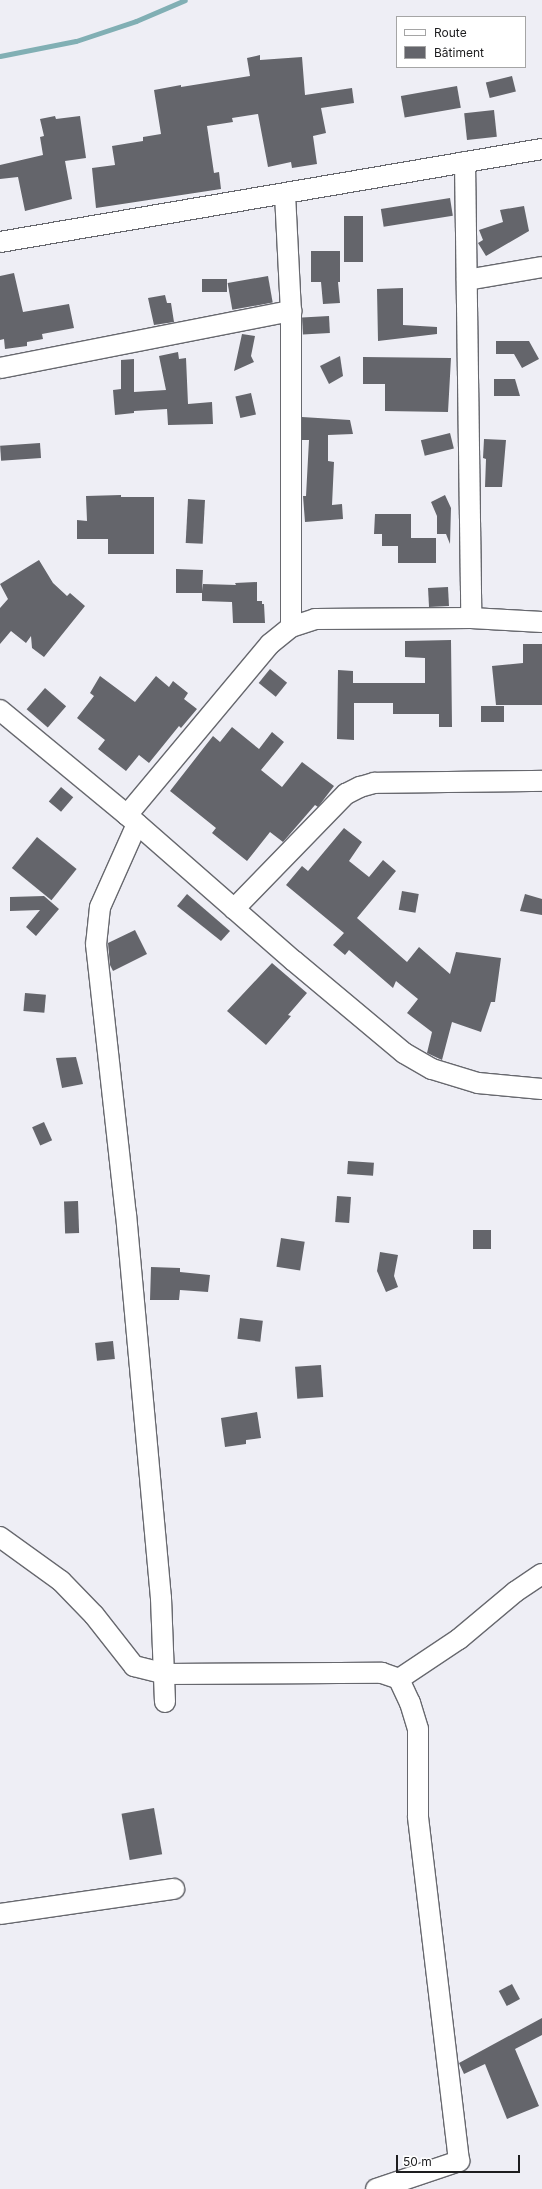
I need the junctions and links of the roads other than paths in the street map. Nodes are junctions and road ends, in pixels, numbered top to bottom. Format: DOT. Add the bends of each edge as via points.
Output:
graph roads {
  1 [pos="542,149"];
  2 [pos="465,162"];
  3 [pos="285,194"];
  4 [pos="0,242"];
  5 [pos="542,267"];
  6 [pos="467,280"];
  7 [pos="290,311"];
  8 [pos="0,368"];
  9 [pos="471,618"];
  10 [pos="542,622"];
  11 [pos="291,627"];
  12 [pos="0,710"];
  13 [pos="542,781"];
  14 [pos="132,819"];
  15 [pos="234,909"];
  16 [pos="542,1089"];
  17 [pos="0,1537"];
  18 [pos="542,1574"];
  19 [pos="165,1674"];
  20 [pos="399,1679"];
  21 [pos="165,1702"];
  22 [pos="174,1888"];
  23 [pos="0,1914"];
  24 [pos="376,2189"];
  1 -- 2 [label="street"];
  2 -- 3 [label="street"];
  2 -- 6 [label="street"];
  3 -- 4 [label="street"];
  3 -- 7 [label="street"];
  5 -- 6 [label="street"];
  6 -- 9 [label="street"];
  7 -- 8 [label="street"];
  7 -- 11 [label="street"];
  9 -- 10 [label="street"];
  9 -- 11 [label="street" via="315,619"];
  11 -- 14 [label="street" via="270,644"];
  12 -- 14 [label="street"];
  13 -- 15 [label="street" via="374,783 360,787 346,794"];
  14 -- 15 [label="street"];
  14 -- 19 [label="street" via="100,907 96,944 127,1230 161,1598"];
  15 -- 16 [label="street" via="404,1053 432,1069 478,1083"];
  17 -- 19 [label="street" via="61,1581 94,1615 134,1666"];
  18 -- 20 [label="street" via="515,1592 459,1639"];
  19 -- 20 [label="street" via="382,1673"];
  19 -- 21 [label="street"];
  20 -- 24 [label="street" via="418,1729 418,1816 459,2161"];
  22 -- 23 [label="street"];
}
